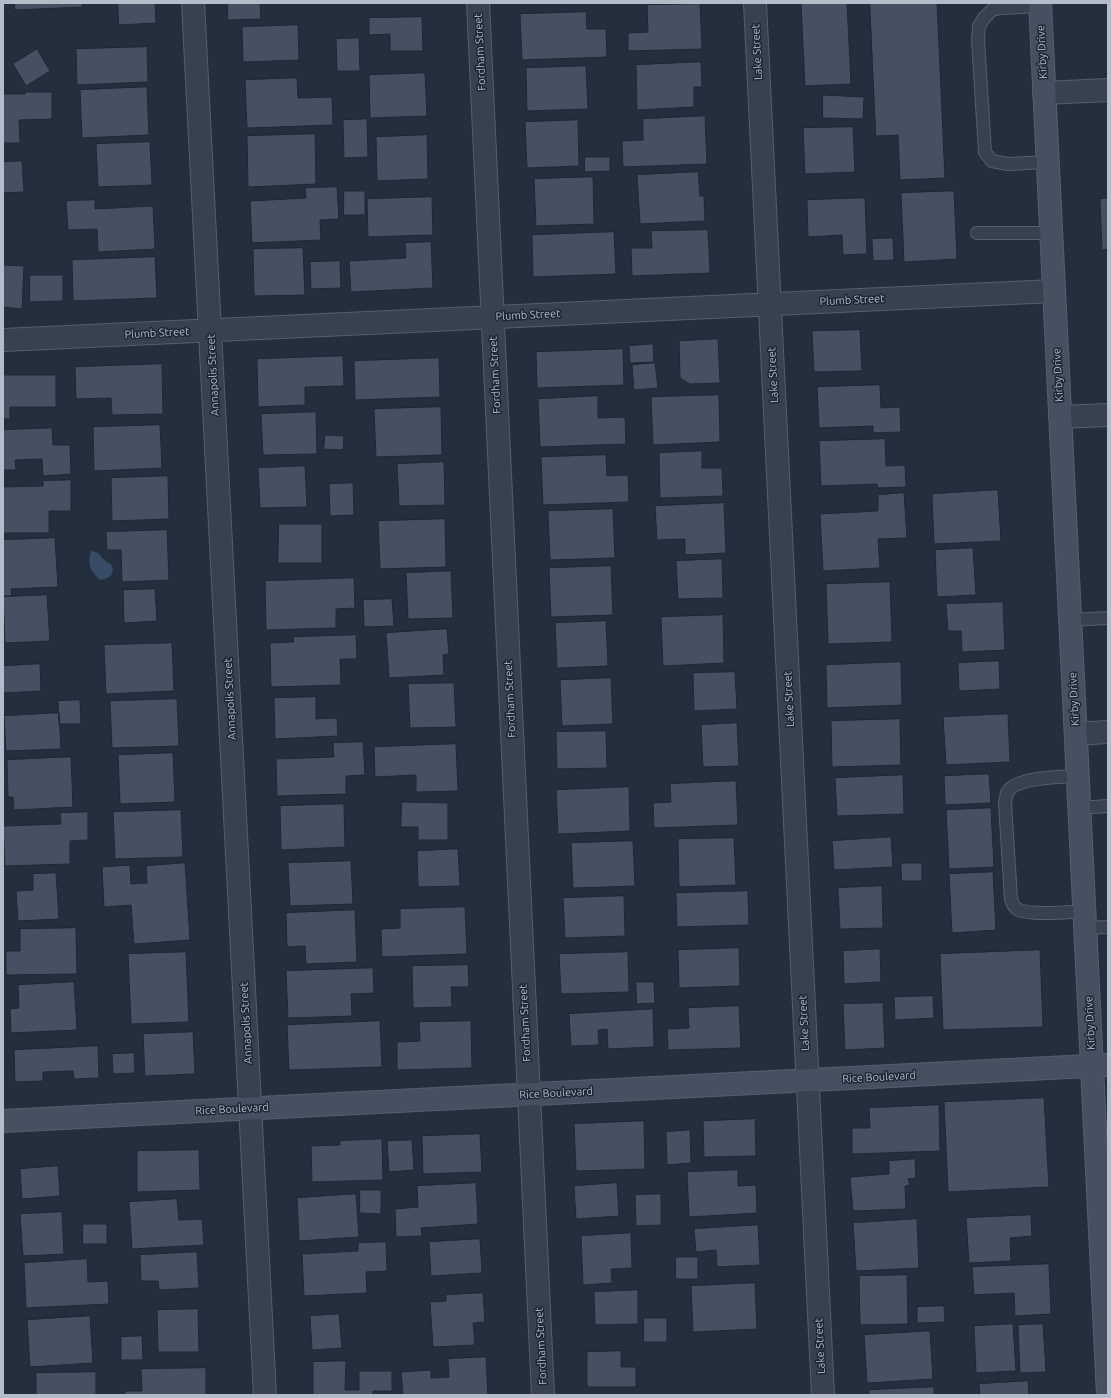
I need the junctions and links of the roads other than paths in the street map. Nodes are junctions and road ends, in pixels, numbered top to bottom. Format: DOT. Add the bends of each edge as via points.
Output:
graph roads {
  1 [pos="193,3"];
  2 [pos="478,3"];
  3 [pos="755,3"];
  4 [pos="1040,4"];
  5 [pos="1108,90"];
  6 [pos="1044,93"];
  7 [pos="1047,162"];
  8 [pos="977,233"];
  9 [pos="1051,233"];
  10 [pos="1054,291"];
  11 [pos="770,304"];
  12 [pos="492,317"];
  13 [pos="211,330"];
  14 [pos="3,340"];
  15 [pos="1108,415"];
  16 [pos="1060,417"];
  17 [pos="1108,618"];
  18 [pos="1070,620"];
  19 [pos="1108,732"];
  20 [pos="1076,734"];
  21 [pos="1077,776"];
  22 [pos="1108,806"];
  23 [pos="1079,808"];
  24 [pos="1084,920"];
  25 [pos="1108,927"];
  26 [pos="1100,1066"];
  27 [pos="807,1081"];
  28 [pos="529,1095"];
  29 [pos="251,1108"];
  30 [pos="3,1121"];
  31 [pos="1108,1386"];
  32 [pos="265,1395"];
  33 [pos="543,1395"];
  34 [pos="823,1395"];
  1 -- 13 [label="street, Annapolis Street"];
  2 -- 12 [label="street, Fordham Street"];
  3 -- 11 [label="street, Lake Street"];
  4 -- 6 [label="main road, Kirby Drive"];
  4 -- 7 [label="lane" via="992,10 979,26 978,40 985,152 992,161 1008,164"];
  5 -- 6 [label="street"];
  6 -- 7 [label="main road, Kirby Drive"];
  7 -- 9 [label="main road, Kirby Drive"];
  8 -- 9 [label="lane"];
  9 -- 10 [label="main road, Kirby Drive"];
  10 -- 11 [label="street, Plumb Street"];
  10 -- 16 [label="main road, Kirby Drive"];
  11 -- 12 [label="street, Plumb Street"];
  11 -- 27 [label="street, Lake Street"];
  12 -- 13 [label="street, Plumb Street"];
  12 -- 28 [label="street, Fordham Street"];
  13 -- 14 [label="street, Plumb Street"];
  13 -- 29 [label="street, Annapolis Street"];
  15 -- 16 [label="street"];
  16 -- 18 [label="main road, Kirby Drive"];
  17 -- 18 [label="lane"];
  18 -- 20 [label="main road, Kirby Drive"];
  19 -- 20 [label="street"];
  20 -- 21 [label="main road, Kirby Drive"];
  21 -- 23 [label="main road, Kirby Drive"];
  21 -- 24 [label="lane" via="1028,780 1016,784 1007,792 1005,803 1011,899 1014,906 1028,912"];
  22 -- 23 [label="lane"];
  23 -- 24 [label="main road, Kirby Drive"];
  24 -- 25 [label="lane"];
  24 -- 26 [label="main road, Kirby Drive"];
  26 -- 27 [label="main road, Rice Boulevard"];
  26 -- 31 [label="main road, Kirby Drive"];
  27 -- 28 [label="main road, Rice Boulevard"];
  27 -- 34 [label="street, Lake Street"];
  28 -- 29 [label="main road, Rice Boulevard"];
  28 -- 33 [label="street, Fordham Street"];
  29 -- 30 [label="main road, Rice Boulevard"];
  29 -- 32 [label="street, Annapolis Street"];
}
